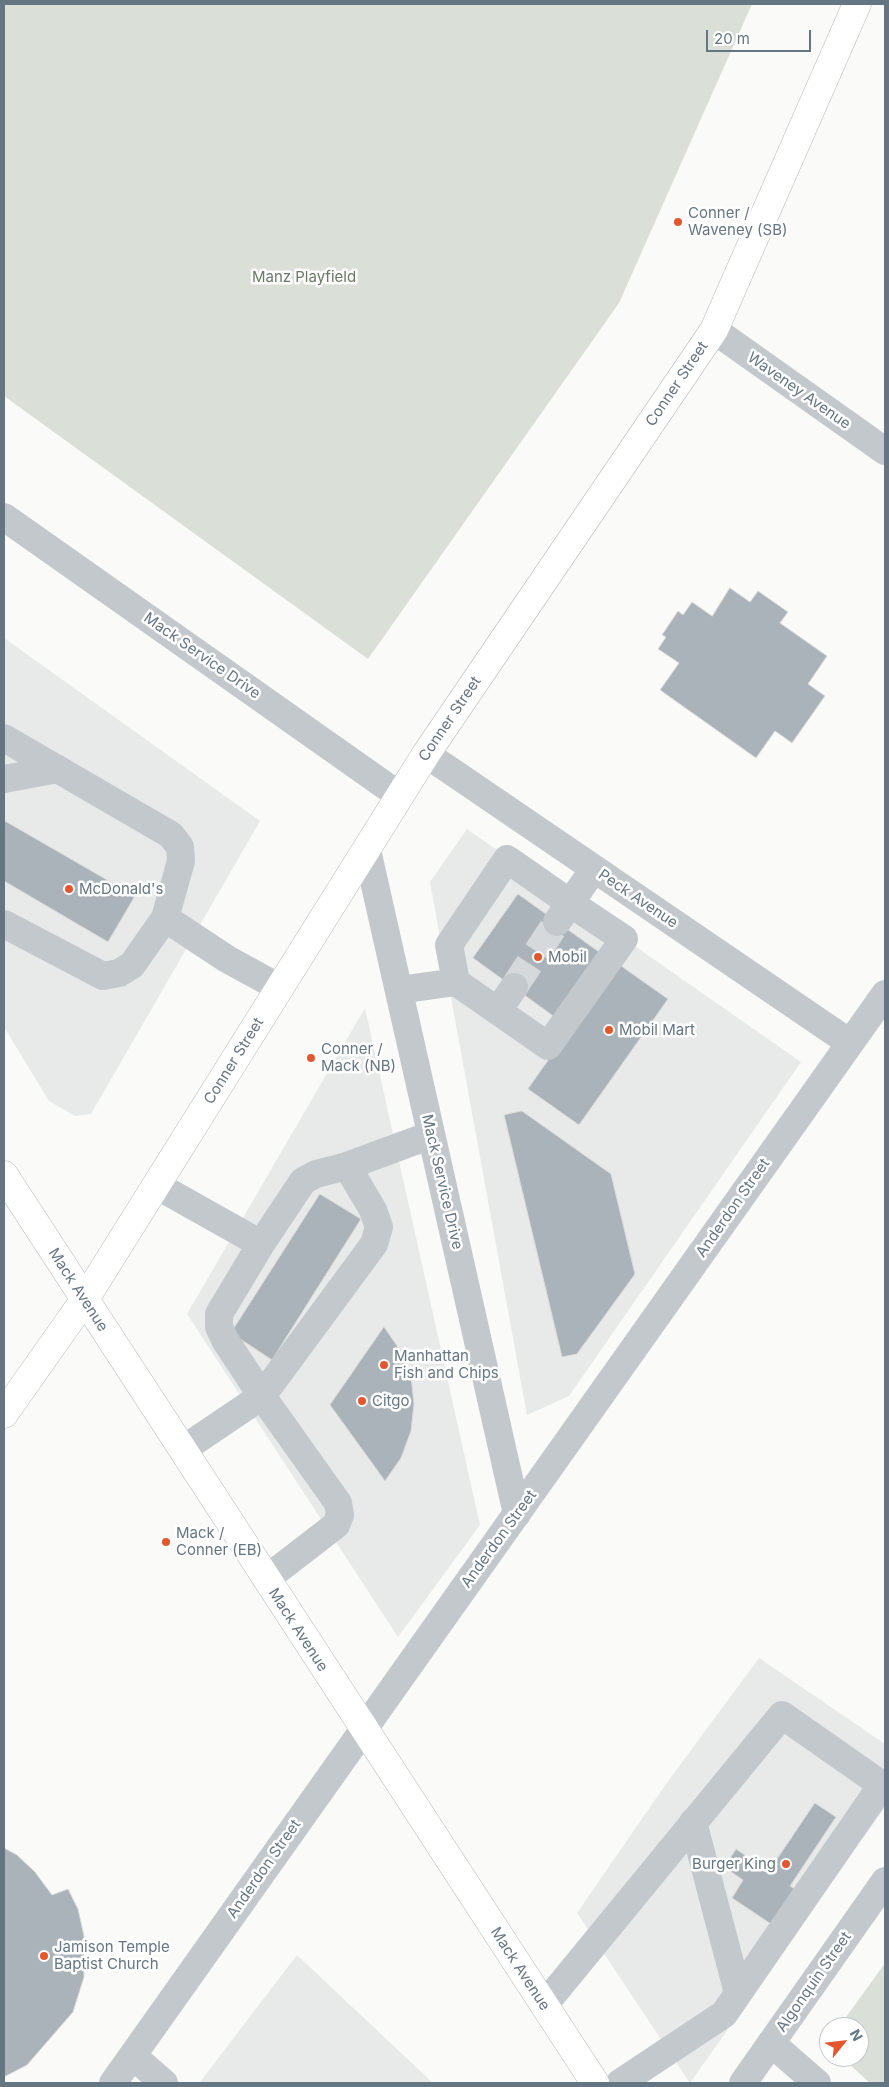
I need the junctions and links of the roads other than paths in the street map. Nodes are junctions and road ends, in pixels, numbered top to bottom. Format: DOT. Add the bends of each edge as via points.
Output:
graph roads {
  1 [pos="857,4"];
  2 [pos="714,330"];
  3 [pos="885,451"];
  4 [pos="4,517"];
  5 [pos="4,738"];
  6 [pos="426,754"];
  7 [pos="58,769"];
  8 [pos="4,780"];
  9 [pos="400,796"];
  10 [pos="367,850"];
  11 [pos="594,869"];
  12 [pos="564,912"];
  13 [pos="164,918"];
  14 [pos="4,924"];
  15 [pos="456,982"];
  16 [pos="514,987"];
  17 [pos="280,988"];
  18 [pos="399,990"];
  19 [pos="885,994"];
  20 [pos="498,1011"];
  21 [pos="850,1044"];
  22 [pos="431,1135"];
  23 [pos="347,1166"];
  24 [pos="4,1175"];
  25 [pos="156,1185"];
  26 [pos="261,1244"];
  27 [pos="85,1299"];
  28 [pos="262,1396"];
  29 [pos="4,1414"];
  30 [pos="182,1450"];
  31 [pos="517,1514"];
  32 [pos="266,1579"];
  33 [pos="363,1729"];
  34 [pos="884,1786"];
  35 [pos="694,1822"];
  36 [pos="885,1881"];
  37 [pos="738,1993"];
  38 [pos="544,2005"];
  39 [pos="771,2043"];
  40 [pos="133,2056"];
  41 [pos="113,2083"];
  42 [pos="164,2083"];
  43 [pos="595,2083"];
  44 [pos="620,2083"];
  45 [pos="743,2083"];
  46 [pos="817,2083"];
  1 -- 2 [label="main road, Conner Street"];
  2 -- 3 [label="street, Waveney Avenue"];
  2 -- 6 [label="main road, Conner Street"];
  4 -- 9 [label="street, Mack Service Drive"];
  5 -- 7 [label="street"];
  6 -- 9 [label="main road, Conner Street"];
  6 -- 11 [label="street, Peck Avenue"];
  7 -- 8 [label="street"];
  7 -- 13 [label="street" via="171,835 180,847 181,861"];
  9 -- 10 [label="main road, Conner Street"];
  10 -- 17 [label="main road, Conner Street"];
  10 -- 18 [label="street, Mack Service Drive"];
  11 -- 12 [label="street"];
  11 -- 21 [label="street, Peck Avenue"];
  12 -- 15 [label="street" via="507,859 449,945"];
  12 -- 20 [label="street" via="624,939 548,1046"];
  13 -- 14 [label="street" via="132,965 104,976"];
  13 -- 17 [label="street" via="227,959"];
  15 -- 18 [label="street"];
  15 -- 20 [label="street"];
  16 -- 20 [label="street"];
  17 -- 25 [label="main road, Conner Street"];
  18 -- 22 [label="street, Mack Service Drive"];
  19 -- 21 [label="street, Anderdon Street"];
  21 -- 31 [label="street, Anderdon Street"];
  22 -- 23 [label="street"];
  22 -- 31 [label="street, Mack Service Drive"];
  23 -- 26 [label="street" via="303,1181"];
  23 -- 28 [label="street" via="374,1210 379,1226 374,1244"];
  24 -- 27 [label="main road, Mack Avenue"];
  25 -- 26 [label="street"];
  25 -- 27 [label="main road, Conner Street"];
  26 -- 28 [label="street" via="219,1314 219,1327"];
  27 -- 29 [label="main road, Conner Street"];
  27 -- 30 [label="main road, Mack Avenue"];
  28 -- 30 [label="street"];
  28 -- 32 [label="street" via="338,1503 340,1515 336,1525"];
  30 -- 32 [label="main road, Mack Avenue"];
  31 -- 33 [label="street, Anderdon Street"];
  32 -- 33 [label="main road, Mack Avenue"];
  33 -- 38 [label="main road, Mack Avenue"];
  33 -- 40 [label="street, Anderdon Street"];
  34 -- 35 [label="street" via="782,1714"];
  34 -- 37 [label="street"];
  35 -- 37 [label="street"];
  35 -- 38 [label="street"];
  36 -- 39 [label="street, Algonquin Street"];
  37 -- 44 [label="street" via="724,2014"];
  38 -- 43 [label="main road, Mack Avenue"];
  39 -- 45 [label="street, Algonquin Street"];
  39 -- 46 [label="street"];
  40 -- 41 [label="street, Anderdon Street"];
  40 -- 42 [label="street"];
}
